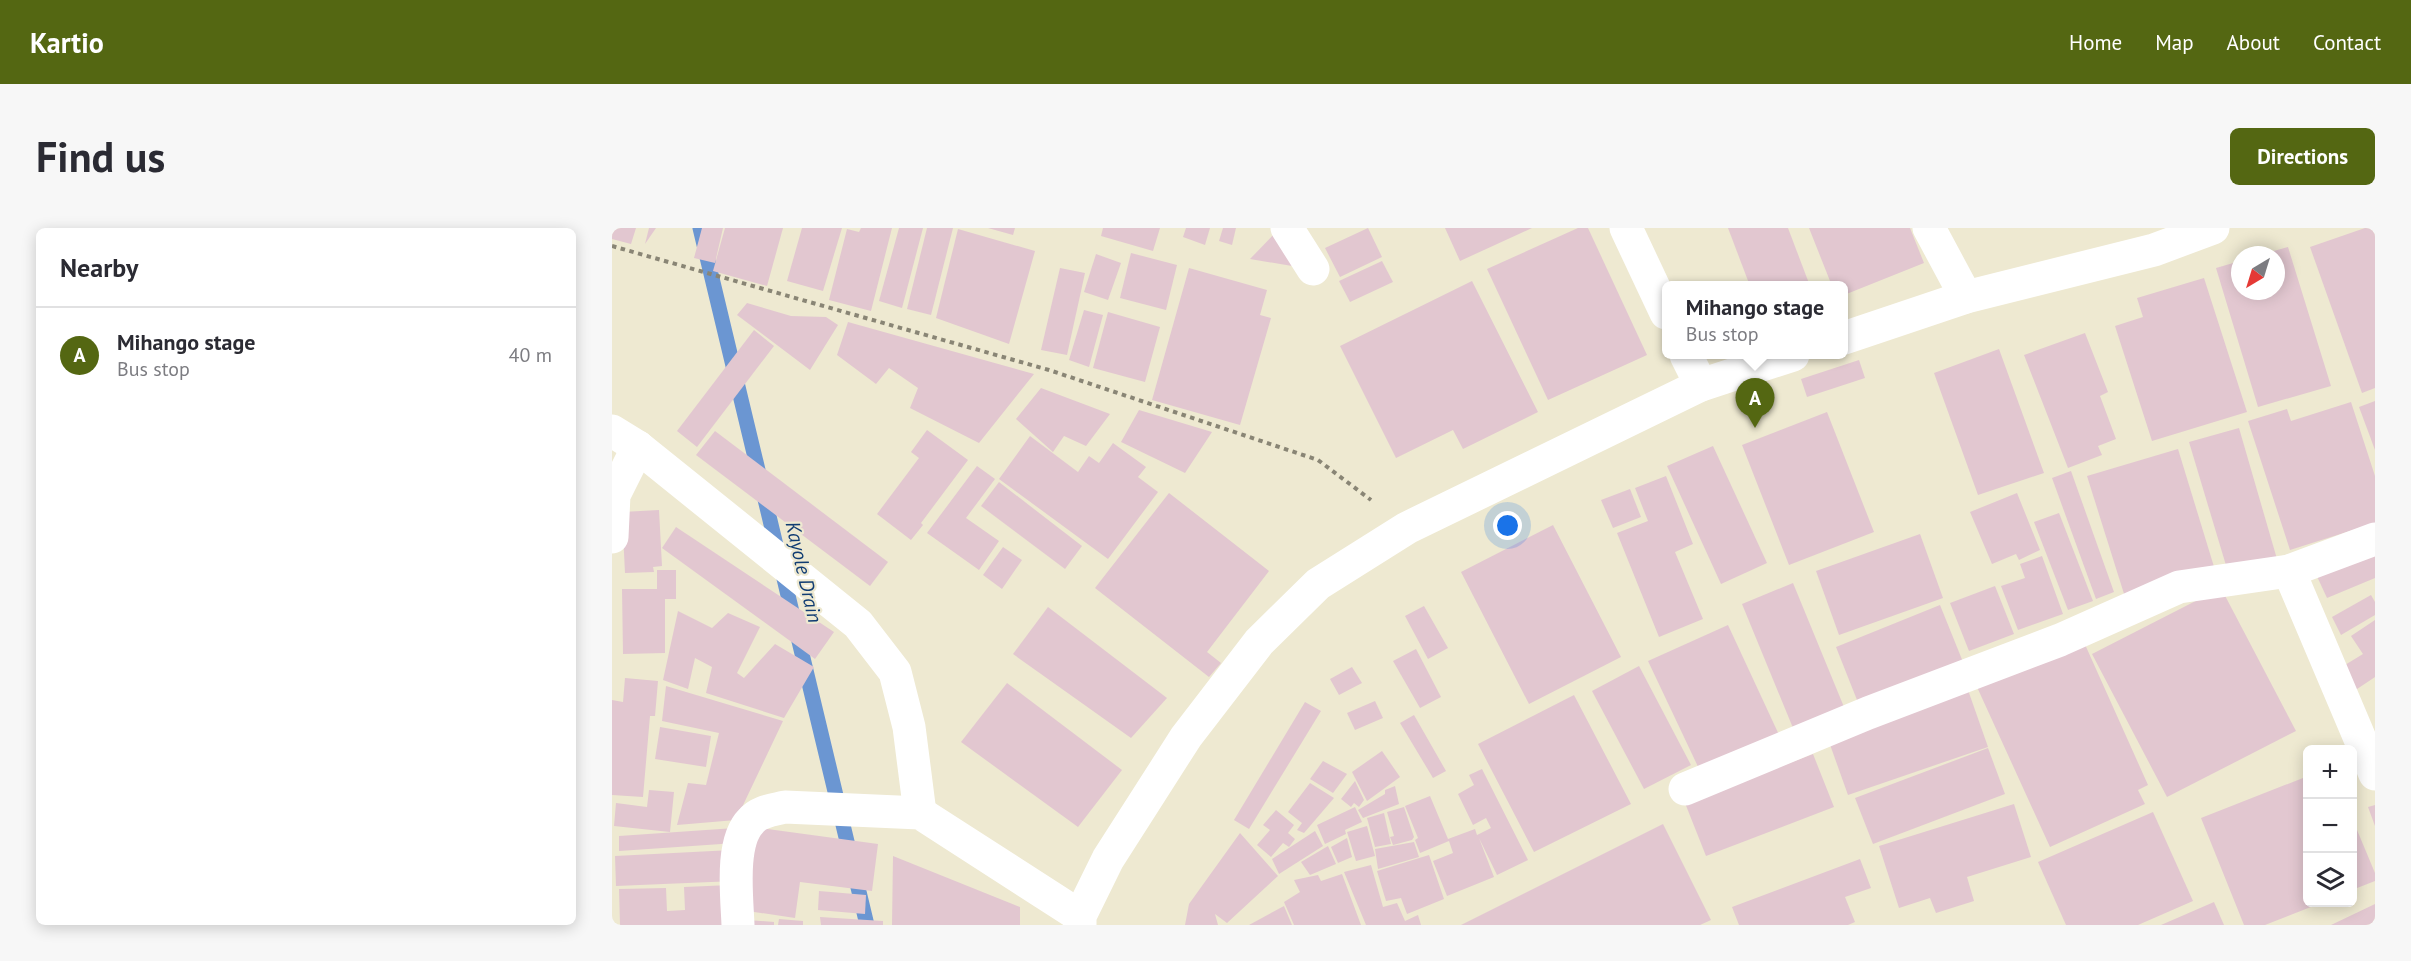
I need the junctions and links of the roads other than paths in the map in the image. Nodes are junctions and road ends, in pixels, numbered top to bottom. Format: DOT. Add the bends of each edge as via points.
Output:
graph roads {
  1 [pos="1287,228"];
  2 [pos="1626,228"];
  3 [pos="1929,228"];
  4 [pos="2213,228"];
  5 [pos="1313,269"];
  6 [pos="1966,297"];
  7 [pos="1662,305"];
  8 [pos="1848,337"];
  9 [pos="1688,359"];
  10 [pos="1779,359"];
  11 [pos="1701,386"];
  12 [pos="625,439"];
  13 [pos="613,495"];
  14 [pos="612,537"];
  15 [pos="2375,539"];
  16 [pos="2289,571"];
  17 [pos="2375,774"];
  18 [pos="1685,789"];
  19 [pos="920,813"];
  20 [pos="1080,921"];
  21 [pos="738,925"];
  1 -- 5 [label="street"];
  2 -- 7 [label="street"];
  3 -- 6 [label="street"];
  4 -- 6 [label="street" via="2154,250"];
  6 -- 8 [label="street"];
  9 -- 11 [label="street"];
  10 -- 11 [label="street"];
  11 -- 20 [label="street" via="1407,528 1318,584 1259,642 1186,737 1108,859"];
  12 -- 13 [label="street"];
  12 -- 19 [label="street" via="858,624 895,672 909,727"];
  13 -- 14 [label="street"];
  15 -- 16 [label="street"];
  16 -- 17 [label="street"];
  16 -- 18 [label="street" via="2179,587 2060,640 1868,713"];
  19 -- 20 [label="street"];
  19 -- 21 [label="street" via="785,807 763,812 750,821 737,847"];
}
